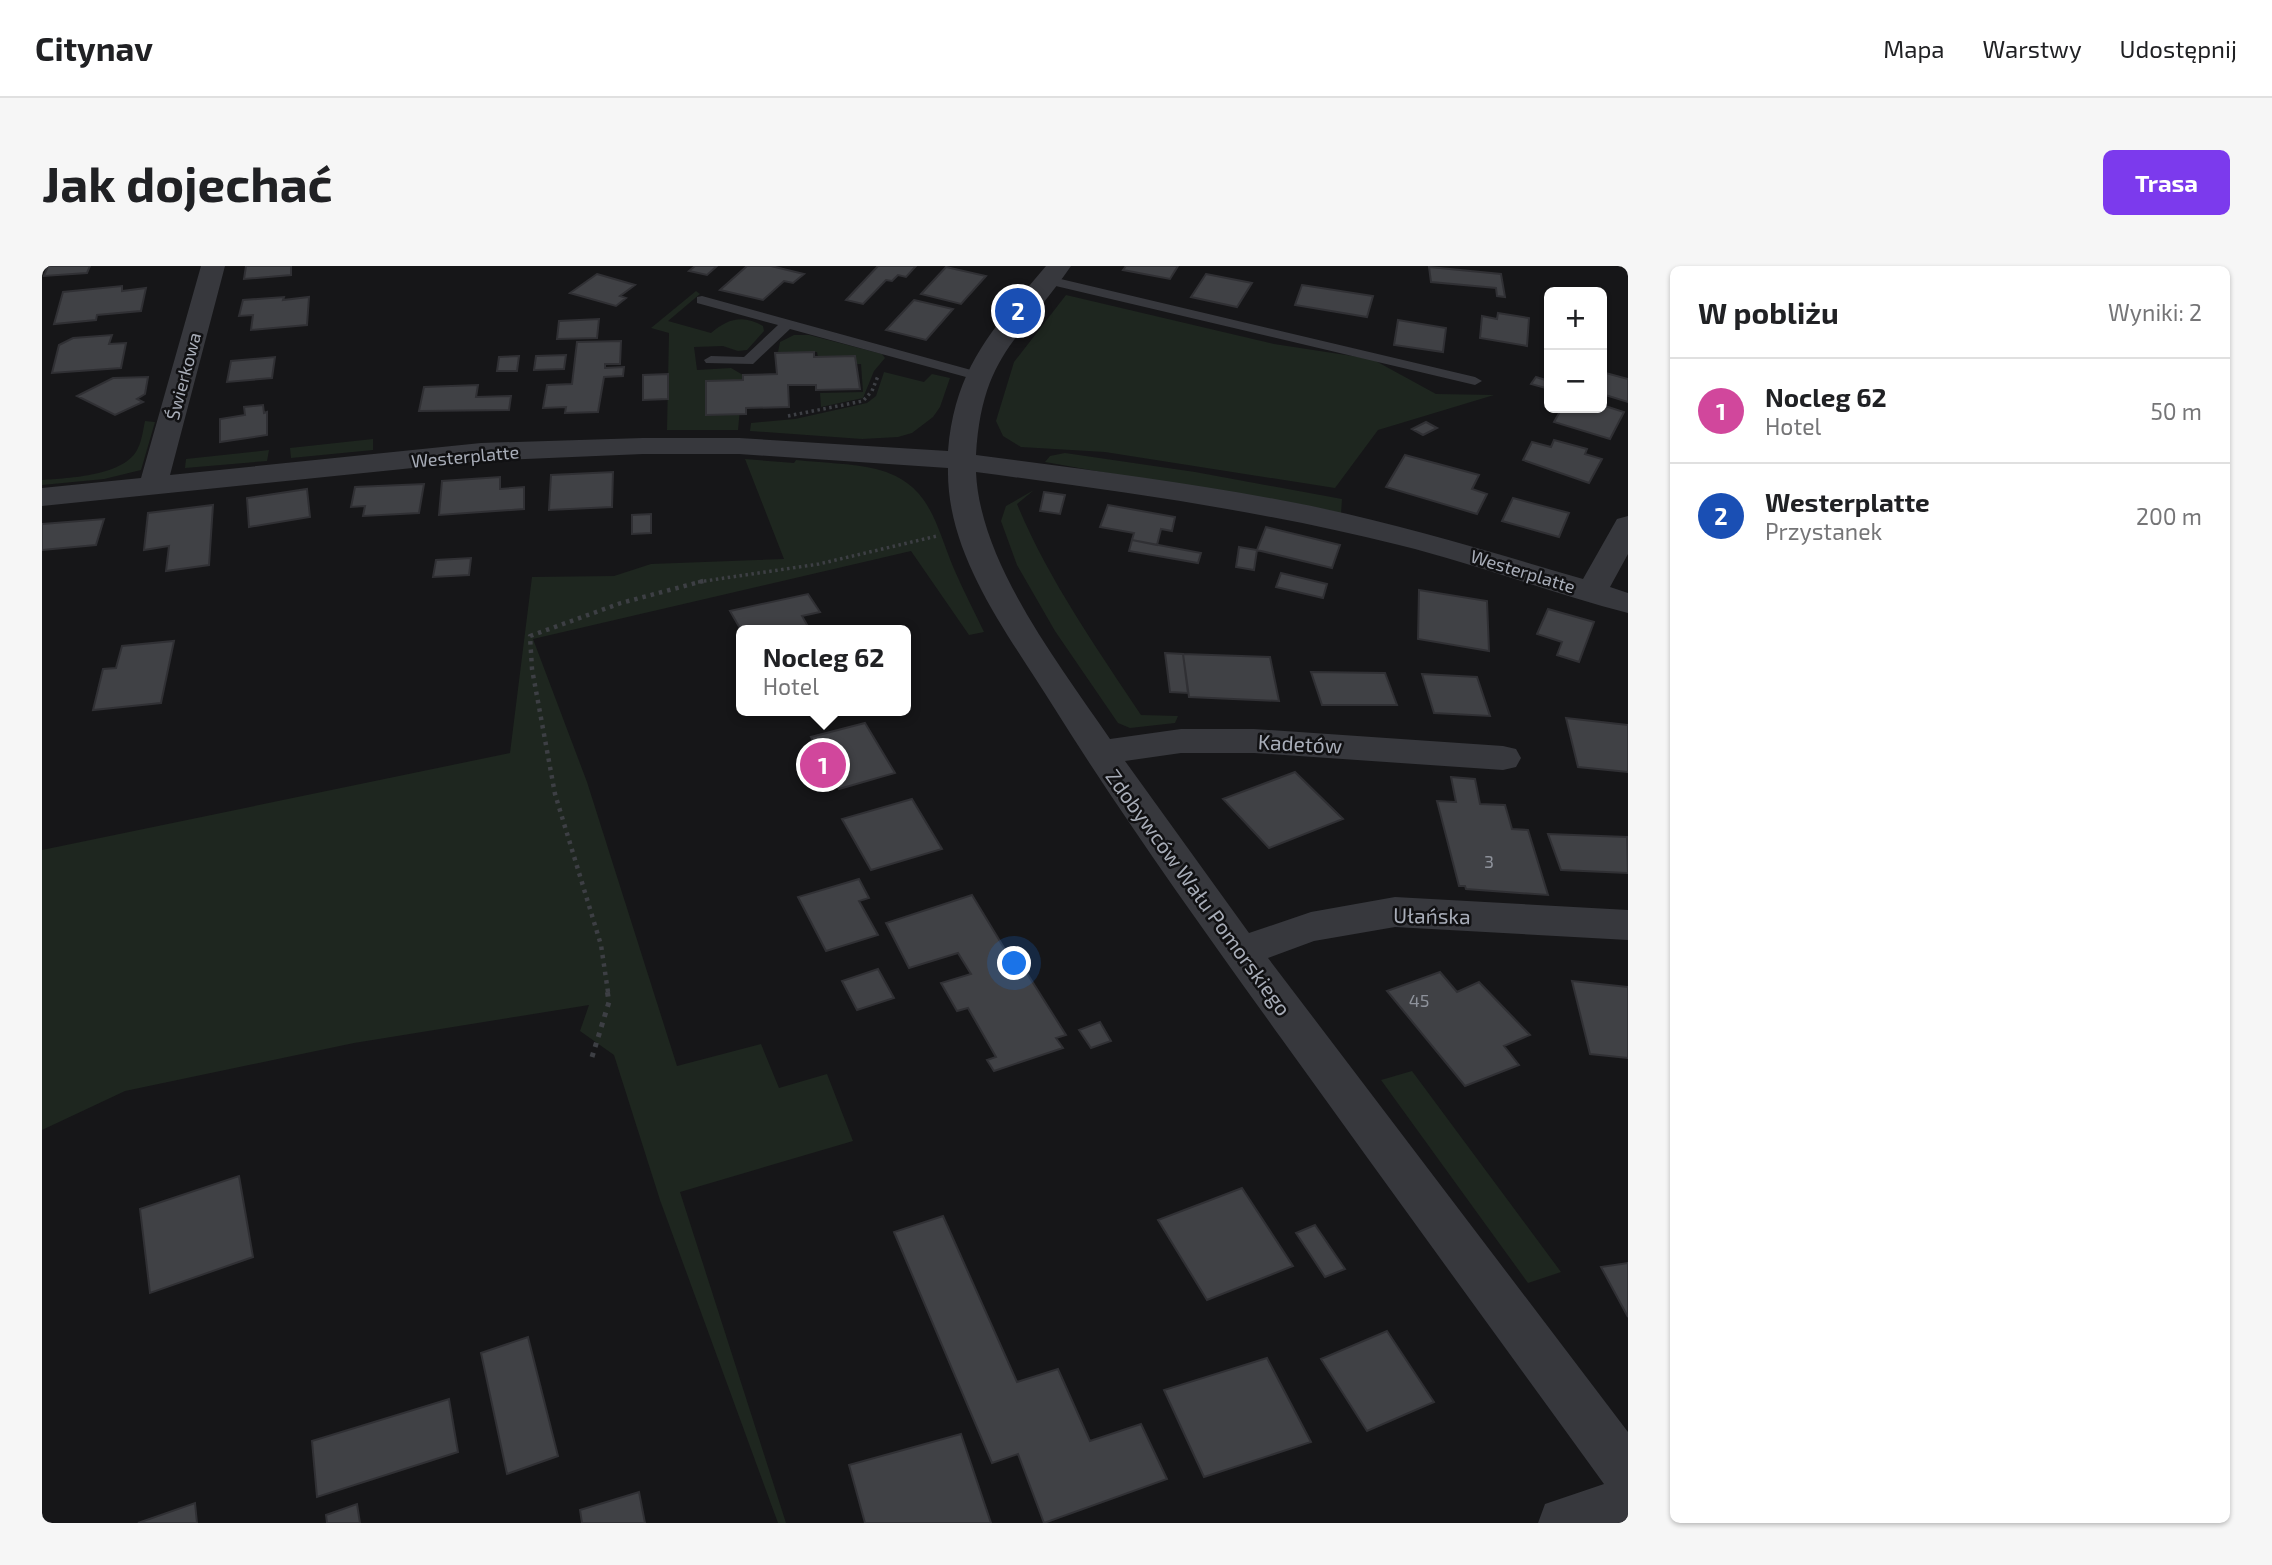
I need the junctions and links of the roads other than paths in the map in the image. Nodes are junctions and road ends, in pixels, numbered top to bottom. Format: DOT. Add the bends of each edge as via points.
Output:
graph roads {
  1 [pos="213,266"];
  2 [pos="1054,273"];
  3 [pos="702,300"];
  4 [pos="788,323"];
  5 [pos="711,360"];
  6 [pos="977,376"];
  7 [pos="1475,381"];
  8 [pos="963,462"];
  9 [pos="153,486"];
  10 [pos="42,497"];
  11 [pos="1628,525"];
  12 [pos="1592,592"];
  13 [pos="1628,603"];
  14 [pos="1099,753"];
  15 [pos="1503,758"];
  16 [pos="1628,925"];
  17 [pos="1241,952"];
  18 [pos="1628,1474"];
  19 [pos="1628,1503"];
  20 [pos="1564,1523"];
  1 -- 9 [label="street, Świerkowa"];
  2 -- 6 [label="street, Zdobywców Wału Pomorskiego"];
  2 -- 7 [label="lane"];
  3 -- 4 [label="lane"];
  4 -- 5 [label="lane" via="748,361"];
  4 -- 6 [label="lane"];
  6 -- 8 [label="street, Zdobywców Wału Pomorskiego" via="965,423"];
  8 -- 9 [label="street, Westerplatte" via="743,446 643,446 481,452"];
  8 -- 12 [label="street, Westerplatte" via="1293,511 1410,538"];
  8 -- 14 [label="street, Zdobywców Wału Pomorskiego" via="965,506 984,561"];
  9 -- 10 [label="street, Westerplatte"];
  11 -- 12 [label="street"];
  12 -- 13 [label="street, Westerplatte"];
  14 -- 15 [label="street, Kadetów" via="1181,741 1254,741"];
  14 -- 17 [label="street, Zdobywców Wału Pomorskiego"];
  16 -- 17 [label="street, Ułańska" via="1395,912 1311,927"];
  17 -- 18 [label="street, Zdobywców Wału Pomorskiego"];
  19 -- 20 [label="street"];
}
